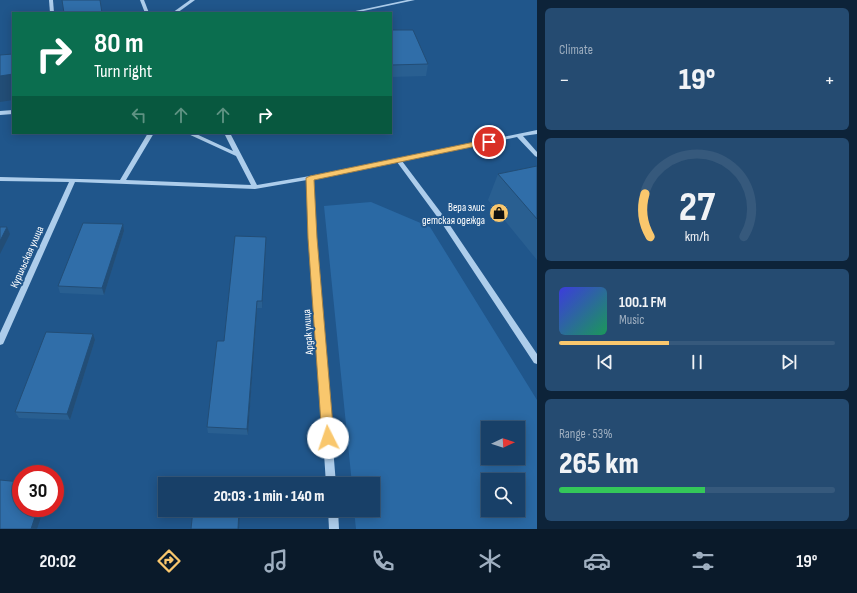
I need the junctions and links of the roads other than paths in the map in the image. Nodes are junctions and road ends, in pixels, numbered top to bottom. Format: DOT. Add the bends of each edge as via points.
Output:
graph roads {
  1 [pos="51,0"];
  2 [pos="142,0"];
  3 [pos="193,0"];
  4 [pos="413,0"];
  5 [pos="52,12"];
  6 [pos="148,12"];
  7 [pos="175,12"];
  8 [pos="353,12"];
  9 [pos="12,112"];
  10 [pos="0,113"];
  11 [pos="537,132"];
  12 [pos="151,134"];
  13 [pos="191,134"];
  14 [pos="228,134"];
  15 [pos="519,136"];
  16 [pos="238,155"];
  17 [pos="537,155"];
  18 [pos="399,160"];
  19 [pos="310,178"];
  20 [pos="0,179"];
  21 [pos="73,180"];
  22 [pos="122,182"];
  23 [pos="255,187"];
  24 [pos="0,342"];
  25 [pos="537,361"];
  26 [pos="330,477"];
  27 [pos="333,517"];
  28 [pos="334,529"];
  1 -- 5 [label="street"];
  2 -- 6 [label="street"];
  3 -- 7 [label="street"];
  4 -- 8 [label="street"];
  9 -- 10 [label="street"];
  11 -- 15 [label="street"];
  12 -- 22 [label="street"];
  13 -- 16 [label="street"];
  14 -- 16 [label="street"];
  15 -- 17 [label="street"];
  15 -- 18 [label="street"];
  16 -- 23 [label="street"];
  18 -- 19 [label="street"];
  18 -- 25 [label="street" via="443,220"];
  19 -- 23 [label="street"];
  19 -- 26 [label="street, Ардак улица"];
  20 -- 21 [label="street"];
  21 -- 22 [label="street"];
  21 -- 24 [label="street, Курильская улица"];
  22 -- 23 [label="street"];
  27 -- 28 [label="street"];
}
